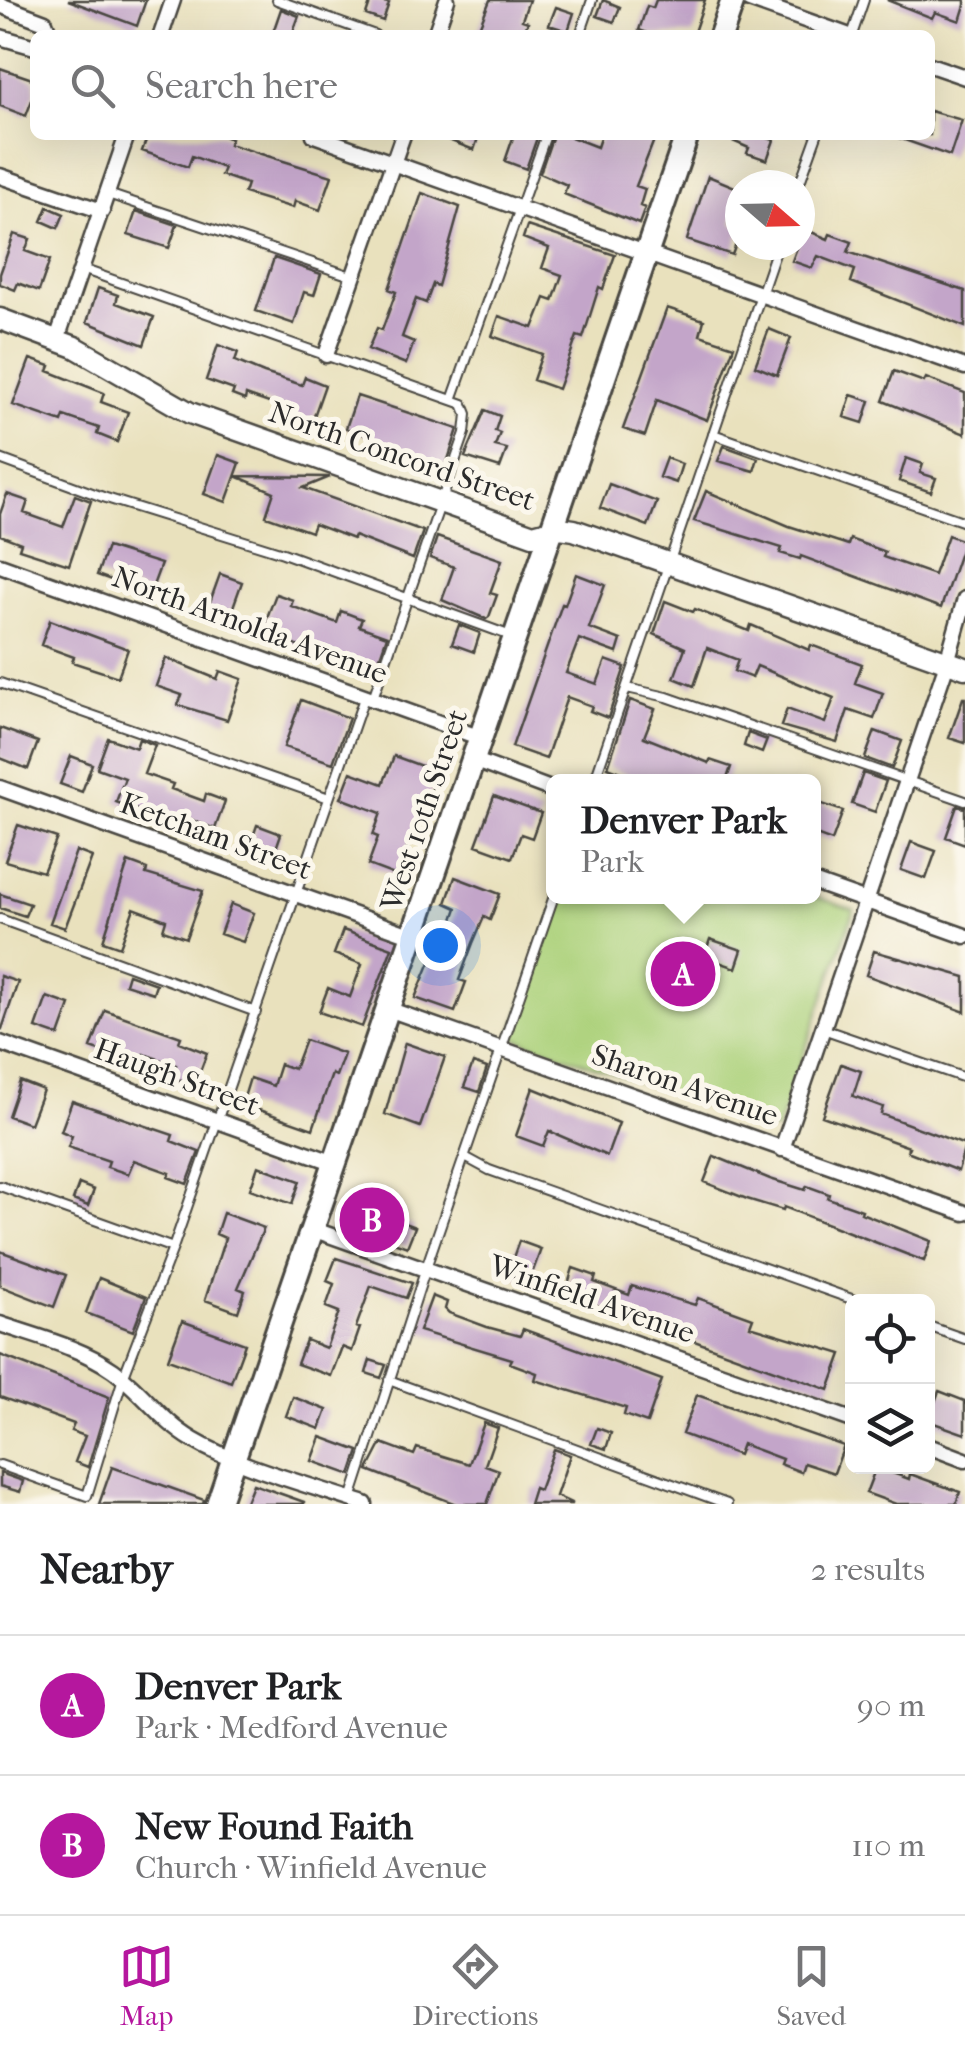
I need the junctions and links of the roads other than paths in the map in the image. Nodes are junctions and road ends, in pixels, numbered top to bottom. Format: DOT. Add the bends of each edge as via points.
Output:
graph roads {
  1 [pos="173,0"];
  2 [pos="276,0"];
  3 [pos="448,0"];
  4 [pos="592,0"];
  5 [pos="734,0"];
  6 [pos="749,0"];
  7 [pos="864,0"];
  8 [pos="0,5"];
  9 [pos="48,30"];
  10 [pos="163,30"];
  11 [pos="362,30"];
  12 [pos="438,30"];
  13 [pos="582,30"];
  14 [pos="724,30"];
  15 [pos="836,30"];
  16 [pos="852,30"];
  17 [pos="0,37"];
  18 [pos="30,46"];
  19 [pos="935,67"];
  20 [pos="965,77"];
  21 [pos="126,140"];
  22 [pos="328,140"];
  23 [pos="402,140"];
  24 [pos="544,140"];
  25 [pos="685,140"];
  26 [pos="814,140"];
  27 [pos="394,164"];
  28 [pos="804,170"];
  29 [pos="0,176"];
  30 [pos="108,194"];
  31 [pos="520,209"];
  32 [pos="102,211"];
  33 [pos="646,254"];
  34 [pos="772,260"];
  35 [pos="82,269"];
  36 [pos="354,277"];
  37 [pos="760,294"];
  38 [pos="1,322"];
  39 [pos="57,339"];
  40 [pos="326,355"];
  41 [pos="965,367"];
  42 [pos="452,400"];
  43 [pos="714,434"];
  44 [pos="0,458"];
  45 [pos="439,501"];
  46 [pos="965,522"];
  47 [pos="551,532"];
  48 [pos="670,564"];
  49 [pos="0,565"];
  50 [pos="408,598"];
  51 [pos="965,598"];
  52 [pos="515,637"];
  53 [pos="956,666"];
  54 [pos="0,683"];
  55 [pos="627,688"];
  56 [pos="369,697"];
  57 [pos="477,749"];
  58 [pos="597,774"];
  59 [pos="908,781"];
  60 [pos="546,786"];
  61 [pos="0,788"];
  62 [pos="329,798"];
  63 [pos="965,801"];
  64 [pos="821,885"];
  65 [pos="295,894"];
  66 [pos="866,901"];
  67 [pos="551,904"];
  68 [pos="0,919"];
  69 [pos="412,936"];
  70 [pos="965,936"];
  71 [pos="388,1009"];
  72 [pos="256,1012"];
  73 [pos="823,1029"];
  74 [pos="0,1043"];
  75 [pos="502,1050"];
  76 [pos="965,1078"];
  77 [pos="219,1121"];
  78 [pos="782,1148"];
  79 [pos="464,1157"];
  80 [pos="335,1163"];
  81 [pos="0,1186"];
  82 [pos="965,1213"];
  83 [pos="312,1229"];
  84 [pos="173,1248"];
  85 [pos="426,1269"];
  86 [pos="845,1297"];
  87 [pos="0,1324"];
  88 [pos="935,1328"];
  89 [pos="965,1339"];
  90 [pos="123,1378"];
  91 [pos="389,1380"];
  92 [pos="845,1418"];
  93 [pos="935,1449"];
  94 [pos="234,1458"];
  95 [pos="965,1460"];
  96 [pos="0,1465"];
  97 [pos="86,1500"];
  98 [pos="355,1502"];
  99 [pos="218,1504"];
  100 [pos="728,1504"];
  1 -- 10 [label="street"];
  2 -- 11 [label="lane"];
  3 -- 12 [label="street"];
  4 -- 13 [label="lane"];
  5 -- 14 [label="main road"];
  6 -- 15 [label="street"];
  7 -- 16 [label="lane"];
  8 -- 9 [label="street" via="45,22"];
  17 -- 18 [label="street"];
  19 -- 20 [label="street"];
  21 -- 30 [label="street"];
  22 -- 27 [label="street"];
  23 -- 27 [label="street"];
  24 -- 31 [label="lane"];
  25 -- 33 [label="main road, West 10th Street"];
  26 -- 28 [label="lane"];
  27 -- 31 [label="street"];
  27 -- 36 [label="street"];
  29 -- 32 [label="street"];
  30 -- 32 [label="street"];
  30 -- 36 [label="lane"];
  31 -- 33 [label="street"];
  31 -- 42 [label="lane"];
  32 -- 35 [label="street"];
  33 -- 37 [label="street"];
  33 -- 47 [label="main road, West 10th Street"];
  34 -- 37 [label="lane"];
  35 -- 39 [label="street"];
  35 -- 40 [label="lane"];
  36 -- 40 [label="street"];
  37 -- 41 [label="street"];
  37 -- 43 [label="lane"];
  38 -- 39 [label="main road, North Concord Street"];
  39 -- 45 [label="main road, North Concord Street" via="190,413"];
  40 -- 42 [label="lane"];
  42 -- 45 [label="lane" via="467,414 465,432"];
  43 -- 46 [label="lane"];
  43 -- 48 [label="lane"];
  44 -- 50 [label="lane"];
  45 -- 47 [label="main road, North Concord Street" via="534,535"];
  45 -- 50 [label="lane"];
  47 -- 48 [label="main road, North Concord Street" via="570,529"];
  47 -- 52 [label="main road, West 10th Street"];
  48 -- 53 [label="main road, North Concord Street"];
  48 -- 55 [label="lane"];
  49 -- 56 [label="street, North Arnolda Avenue"];
  50 -- 52 [label="lane"];
  50 -- 56 [label="lane"];
  51 -- 53 [label="street"];
  52 -- 57 [label="main road, West 10th Street"];
  53 -- 59 [label="street"];
  54 -- 62 [label="lane"];
  55 -- 58 [label="lane"];
  55 -- 59 [label="lane"];
  56 -- 57 [label="street, North Arnolda Avenue"];
  56 -- 62 [label="lane"];
  57 -- 60 [label="street, North Arnolda Avenue"];
  57 -- 69 [label="main road, West 10th Street"];
  59 -- 63 [label="lane"];
  59 -- 66 [label="street"];
  61 -- 65 [label="street, Ketcham Street"];
  62 -- 65 [label="lane"];
  64 -- 66 [label="street"];
  65 -- 69 [label="street, Ketcham Street"];
  65 -- 72 [label="lane"];
  66 -- 70 [label="street"];
  66 -- 73 [label="street"];
  67 -- 75 [label="lane"];
  68 -- 72 [label="lane"];
  69 -- 71 [label="main road, West 10th Street"];
  71 -- 75 [label="street, Sharon Avenue"];
  71 -- 80 [label="main road, West 10th Street"];
  72 -- 77 [label="lane"];
  73 -- 76 [label="lane"];
  73 -- 78 [label="street"];
  74 -- 77 [label="street, Haugh Street"];
  75 -- 78 [label="street, Sharon Avenue"];
  75 -- 79 [label="lane"];
  77 -- 80 [label="street, Haugh Street"];
  77 -- 84 [label="lane"];
  78 -- 82 [label="street, Sharon Avenue"];
  79 -- 85 [label="lane"];
  79 -- 86 [label="lane"];
  80 -- 83 [label="main road, West 10th Street"];
  81 -- 84 [label="lane"];
  83 -- 85 [label="street, Winfield Avenue"];
  83 -- 94 [label="main road, West 10th Street"];
  84 -- 90 [label="lane"];
  85 -- 91 [label="lane"];
  85 -- 92 [label="street, Winfield Avenue"];
  87 -- 90 [label="street" via="86,1354"];
  88 -- 89 [label="lane"];
  90 -- 94 [label="street" via="175,1429"];
  90 -- 97 [label="lane"];
  91 -- 98 [label="lane"];
  91 -- 100 [label="lane"];
  93 -- 95 [label="street"];
  94 -- 98 [label="street"];
  94 -- 99 [label="main road, West 10th Street"];
  96 -- 97 [label="lane"];
}
